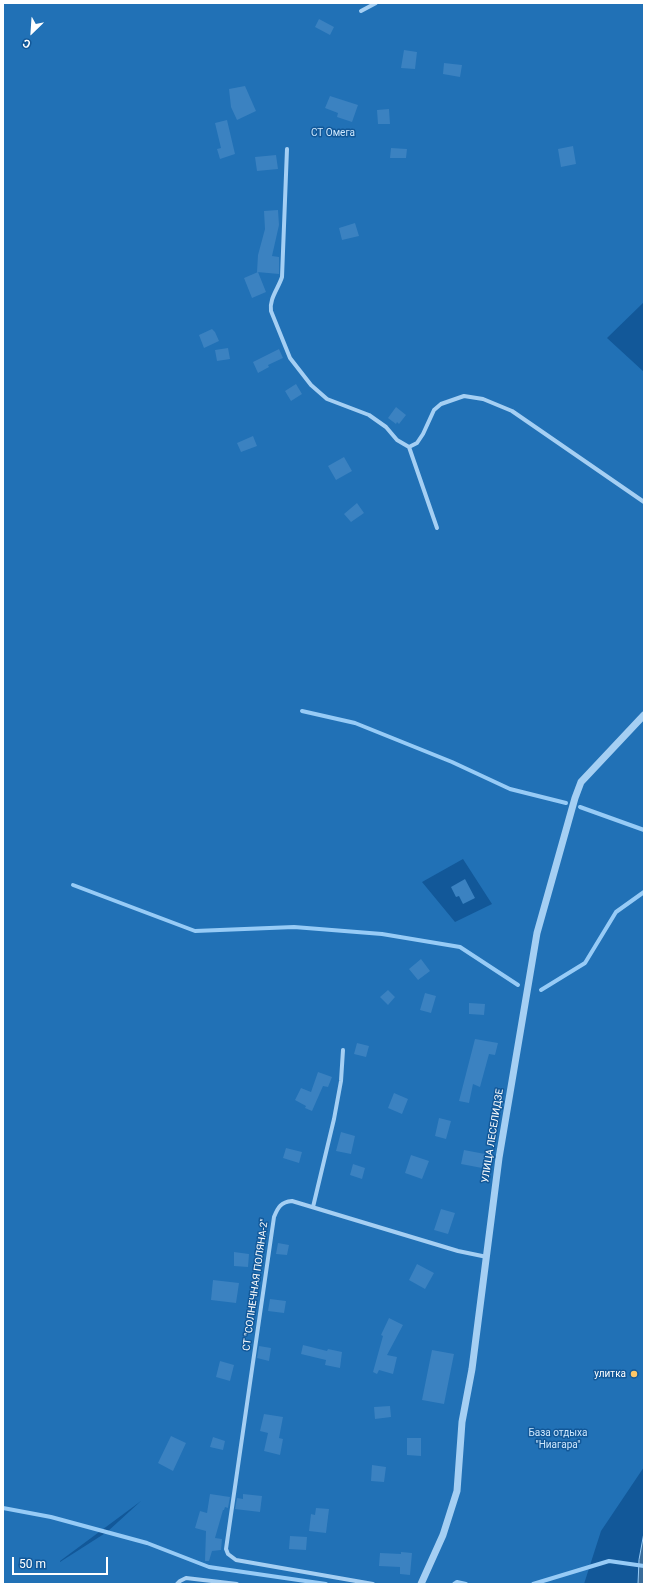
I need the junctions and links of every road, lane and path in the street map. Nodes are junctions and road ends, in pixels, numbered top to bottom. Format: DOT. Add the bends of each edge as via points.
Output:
graph roads {
  1 [pos="376,3"];
  2 [pos="361,10"];
  3 [pos="287,149"];
  4 [pos="409,447"];
  5 [pos="644,502"];
  6 [pos="437,528"];
  7 [pos="644,715"];
  8 [pos="343,1050"];
  9 [pos="313,1207"];
  10 [pos="487,1257"];
  11 [pos="177,1584"];
  12 [pos="237,1584"];
  13 [pos="373,1584"];
  14 [pos="421,1584"];
  1 -- 2 [label="street"];
  3 -- 4 [label="street" via="282,277 270,303 290,358 311,385 327,398 369,414 386,427 397,440"];
  4 -- 5 [label="street" via="417,443 424,434 434,410 441,404 464,396 483,399 512,411"];
  4 -- 6 [label="street"];
  7 -- 10 [label="street, УЛИЦА ЛЕСЕЛИДЗЕ" via="581,782 575,798 537,932 499,1158"];
  8 -- 9 [label="street" via="341,1081"];
  9 -- 10 [label="street, СТ \"СОЛНЕЧНАЯ ПОЛЯНА-2\"" via="458,1251"];
  9 -- 13 [label="street, СТ \"СОЛНЕЧНАЯ ПОЛЯНА-2\"" via="292,1200 284,1202 278,1207 274,1217 226,1549 231,1558 236,1560"];
  10 -- 14 [label="street, УЛИЦА ЛЕСЕЛИДЗЕ" via="462,1422 457,1491 443,1535"];
  11 -- 12 [label="street" via="186,1578"];
}
